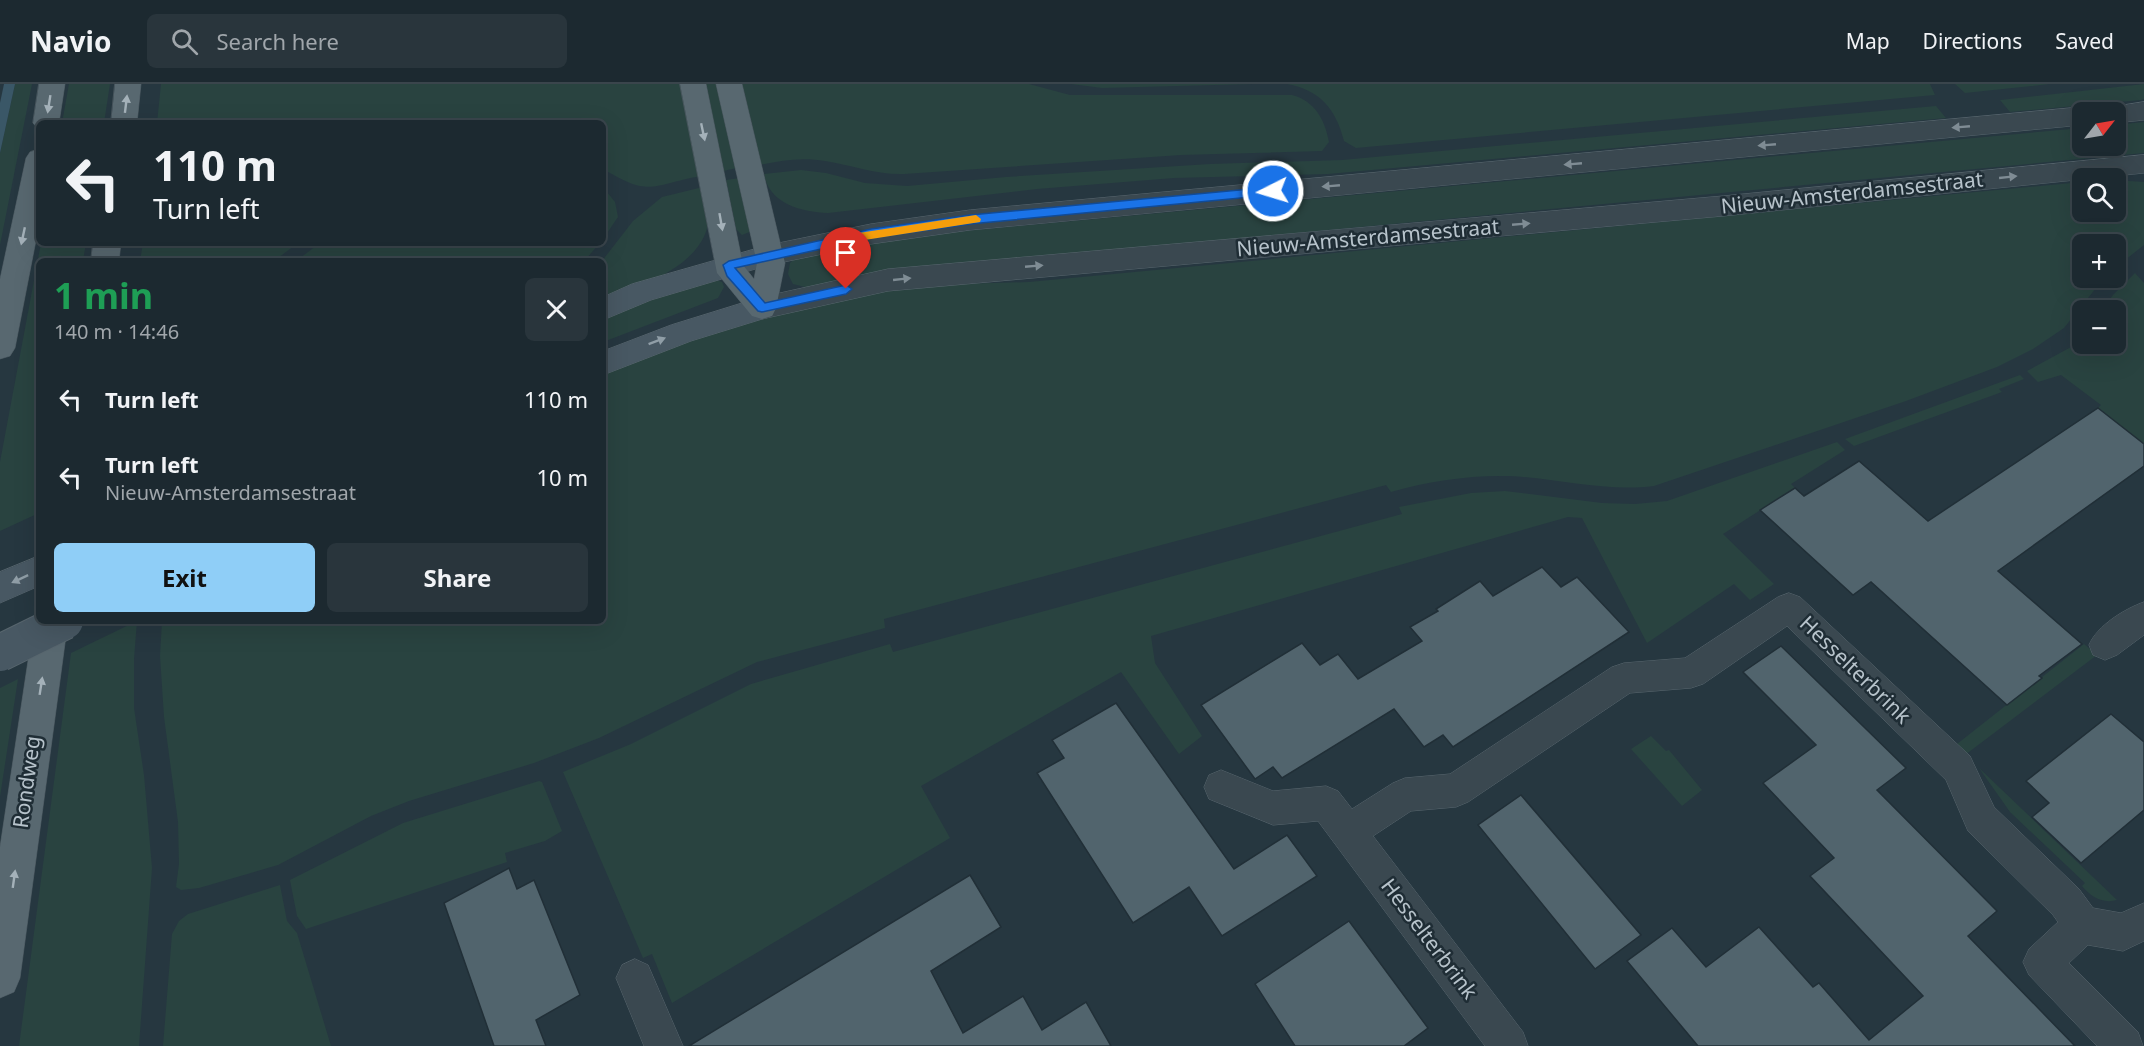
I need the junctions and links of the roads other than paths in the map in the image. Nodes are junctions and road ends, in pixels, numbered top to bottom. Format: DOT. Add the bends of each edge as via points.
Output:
graph roads {
  1 [pos="52,84"];
  2 [pos="128,84"];
  3 [pos="693,84"];
  4 [pos="729,84"];
  5 [pos="2144,111"];
  6 [pos="2126,113"];
  7 [pos="2072,117"];
  8 [pos="46,120"];
  9 [pos="123,120"];
  10 [pos="2144,164"];
  11 [pos="36,173"];
  12 [pos="769,255"];
  13 [pos="729,265"];
  14 [pos="606,308"];
  15 [pos="762,308"];
  16 [pos="0,348"];
  17 [pos="606,362"];
  18 [pos="36,571"];
  19 [pos="0,588"];
  20 [pos="2144,616"];
  21 [pos="51,624"];
  22 [pos="59,624"];
  23 [pos="2104,645"];
  24 [pos="0,653"];
  25 [pos="1221,787"];
  26 [pos="1348,832"];
  27 [pos="2144,921"];
  28 [pos="2082,926"];
  29 [pos="0,978"];
  30 [pos="635,978"];
  31 [pos="664,1046"];
  32 [pos="1509,1046"];
  33 [pos="2124,1046"];
  1 -- 8 [label="main road, one-way"];
  9 -- 2 [label="main road, one-way"];
  3 -- 13 [label="main road, one-way"];
  4 -- 12 [label="main road"];
  5 -- 6 [label="street"];
  7 -- 12 [label="street, one-way" via="970,219"];
  15 -- 10 [label="street, Nieuw-Amsterdamsestraat, one-way" via="899,279"];
  11 -- 16 [label="main road, one-way"];
  12 -- 13 [label="main road"];
  12 -- 15 [label="main road" via="771,263"];
  13 -- 14 [label="main road" via="642,292"];
  13 -- 15 [label="main road" via="731,273"];
  17 -- 15 [label="main road, Nieuw-Amsterdamsestraat, one-way"];
  18 -- 19 [label="main road, one-way"];
  20 -- 23 [label="street"];
  29 -- 21 [label="main road, Rondweg, one-way"];
  22 -- 24 [label="main road, bridge"];
  25 -- 26 [label="street, Hesselterbrink" via="1274,807 1326,803"];
  26 -- 28 [label="street, Hesselterbrink" via="1405,795 1456,790 1624,678 1691,673 1789,607 1958,768 1981,819 2066,902"];
  26 -- 32 [label="street, Hesselterbrink"];
  27 -- 28 [label="street" via="2123,932"];
  28 -- 33 [label="street" via="2042,962"];
  30 -- 31 [label="street"];
}
